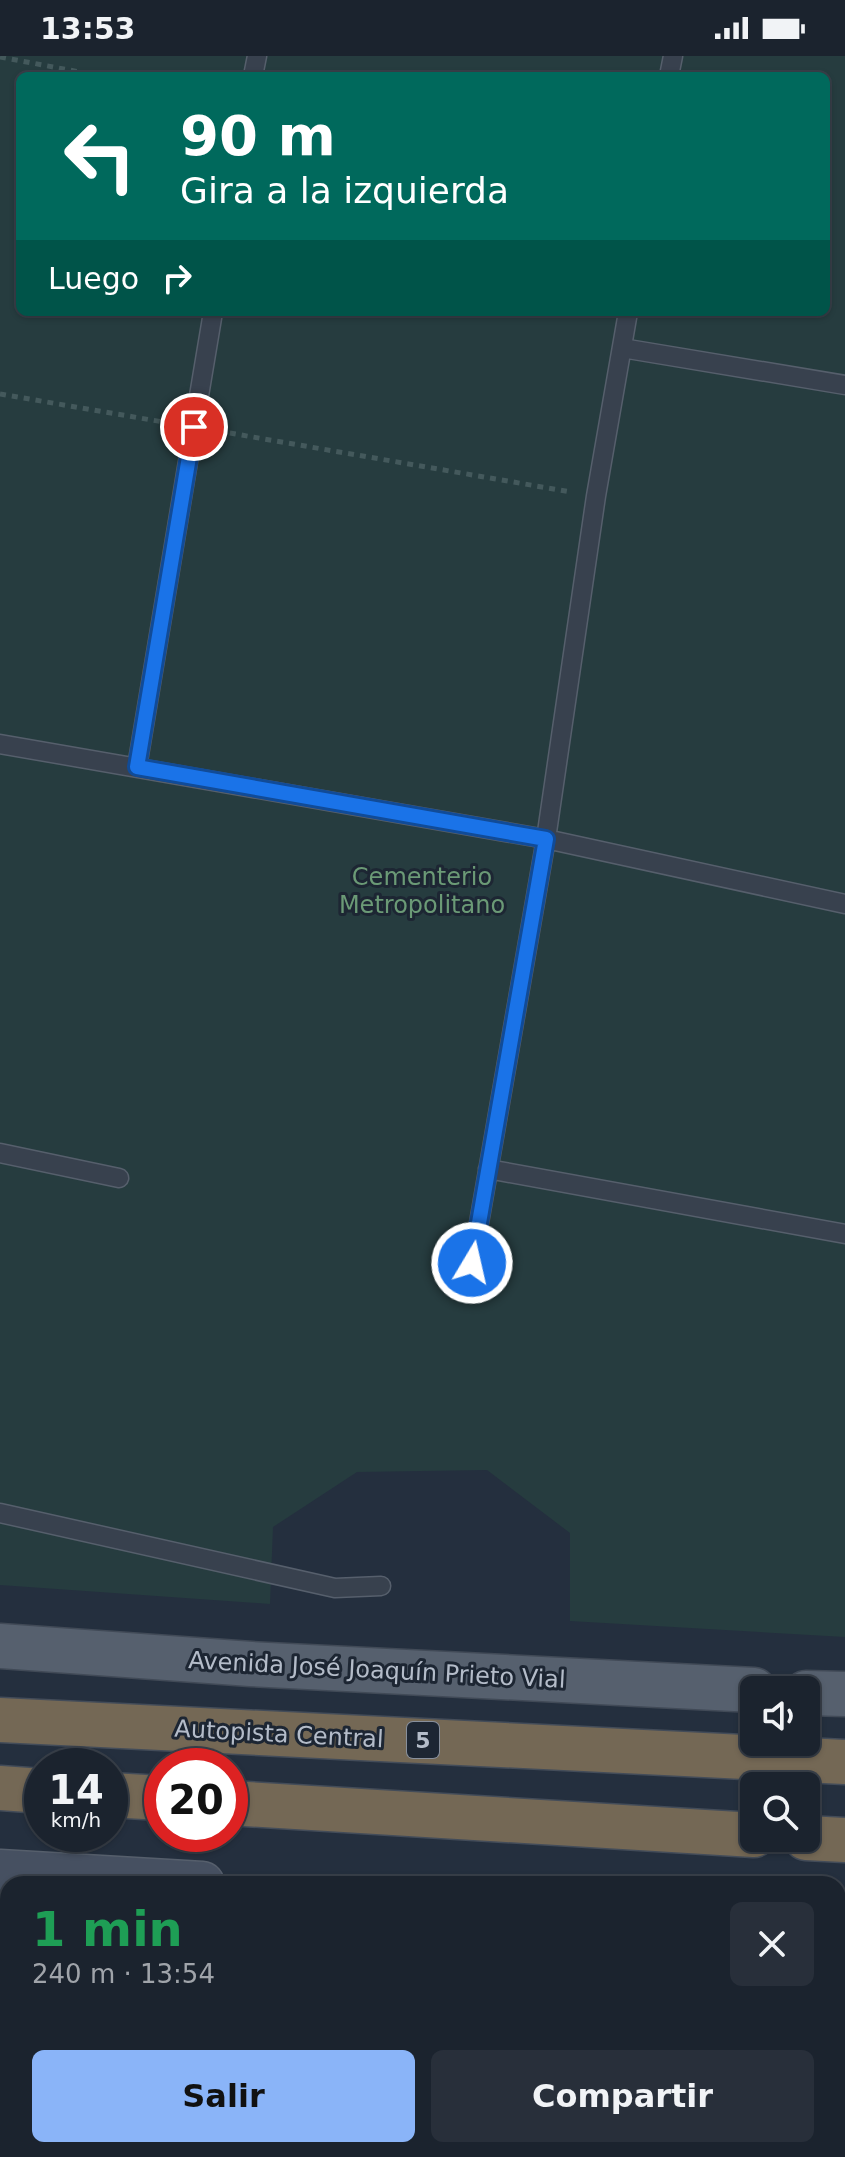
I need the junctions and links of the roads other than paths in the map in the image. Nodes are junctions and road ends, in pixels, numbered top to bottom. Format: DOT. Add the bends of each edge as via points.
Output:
graph roads {
  1 [pos="212,316"];
  2 [pos="627,316"];
  3 [pos="622,348"];
  4 [pos="845,385"];
  5 [pos="0,744"];
  6 [pos="137,767"];
  7 [pos="546,839"];
  8 [pos="845,904"];
  9 [pos="0,1153"];
  10 [pos="488,1169"];
  11 [pos="119,1178"];
  12 [pos="845,1234"];
  13 [pos="472,1263"];
  14 [pos="0,1513"];
  15 [pos="381,1586"];
  16 [pos="0,1646"];
  17 [pos="740,1689"];
  18 [pos="820,1693"];
  19 [pos="845,1694"];
  20 [pos="0,1720"];
  21 [pos="845,1762"];
  22 [pos="0,1788"];
  23 [pos="24,1790"];
  24 [pos="248,1804"];
  25 [pos="740,1834"];
  26 [pos="820,1839"];
  27 [pos="845,1840"];
  28 [pos="0,1872"];
  29 [pos="67,1876"];
  1 -- 6 [label="lane"];
  2 -- 3 [label="lane"];
  3 -- 4 [label="lane"];
  3 -- 7 [label="lane"];
  5 -- 6 [label="lane"];
  6 -- 7 [label="lane"];
  7 -- 8 [label="lane"];
  7 -- 10 [label="lane"];
  9 -- 11 [label="lane"];
  10 -- 12 [label="lane"];
  10 -- 13 [label="lane"];
  14 -- 15 [label="lane" via="335,1588"];
  16 -- 17 [label="main road, Avenida José Joaquín Prieto Vial"];
  18 -- 19 [label="main road"];
  20 -- 21 [label="highway, Autopista Central / 5"];
  22 -- 23 [label="highway"];
  24 -- 25 [label="highway"];
  26 -- 27 [label="highway"];
  28 -- 29 [label="main road"];
}
